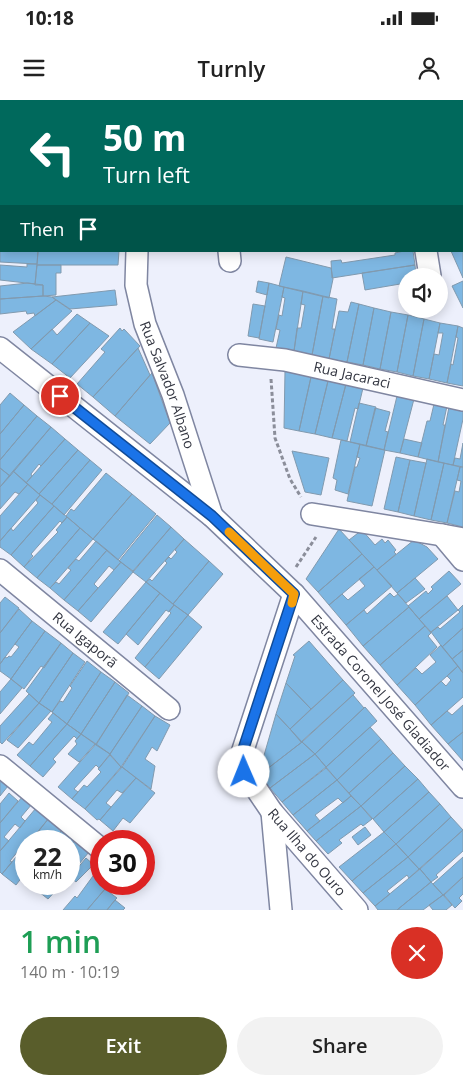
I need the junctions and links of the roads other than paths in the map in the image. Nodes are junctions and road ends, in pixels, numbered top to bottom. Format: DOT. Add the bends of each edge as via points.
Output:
graph roads {
  1 [pos="137,252"];
  2 [pos="426,252"];
  3 [pos="429,268"];
  4 [pos="0,348"];
  5 [pos="239,355"];
  6 [pos="463,400"];
  7 [pos="212,516"];
  8 [pos="320,516"];
  9 [pos="442,534"];
  10 [pos="463,540"];
  11 [pos="463,560"];
  12 [pos="0,570"];
  13 [pos="289,589"];
  14 [pos="170,709"];
  15 [pos="0,766"];
  16 [pos="463,787"];
  17 [pos="272,812"];
  18 [pos="90,840"];
  19 [pos="281,910"];
  20 [pos="357,910"];
  1 -- 7 [label="street, Rua Salvador Albano" via="136,284 144,324 173,395"];
  2 -- 3 [label="street"];
  4 -- 7 [label="street, Estrada Coronel José Gladiador"];
  5 -- 6 [label="street, Rua Jacaraci" via="285,360"];
  7 -- 13 [label="street, Estrada Coronel José Gladiador"];
  8 -- 9 [label="street"];
  9 -- 10 [label="street"];
  9 -- 11 [label="street"];
  12 -- 14 [label="street, Rua Igaporã"];
  13 -- 16 [label="street, Estrada Coronel José Gladiador"];
  13 -- 17 [label="street, Rua Ilha do Ouro" via="242,753 244,772"];
  15 -- 18 [label="street"];
  17 -- 19 [label="street"];
  17 -- 20 [label="street, Rua Ilha do Ouro"];
}
